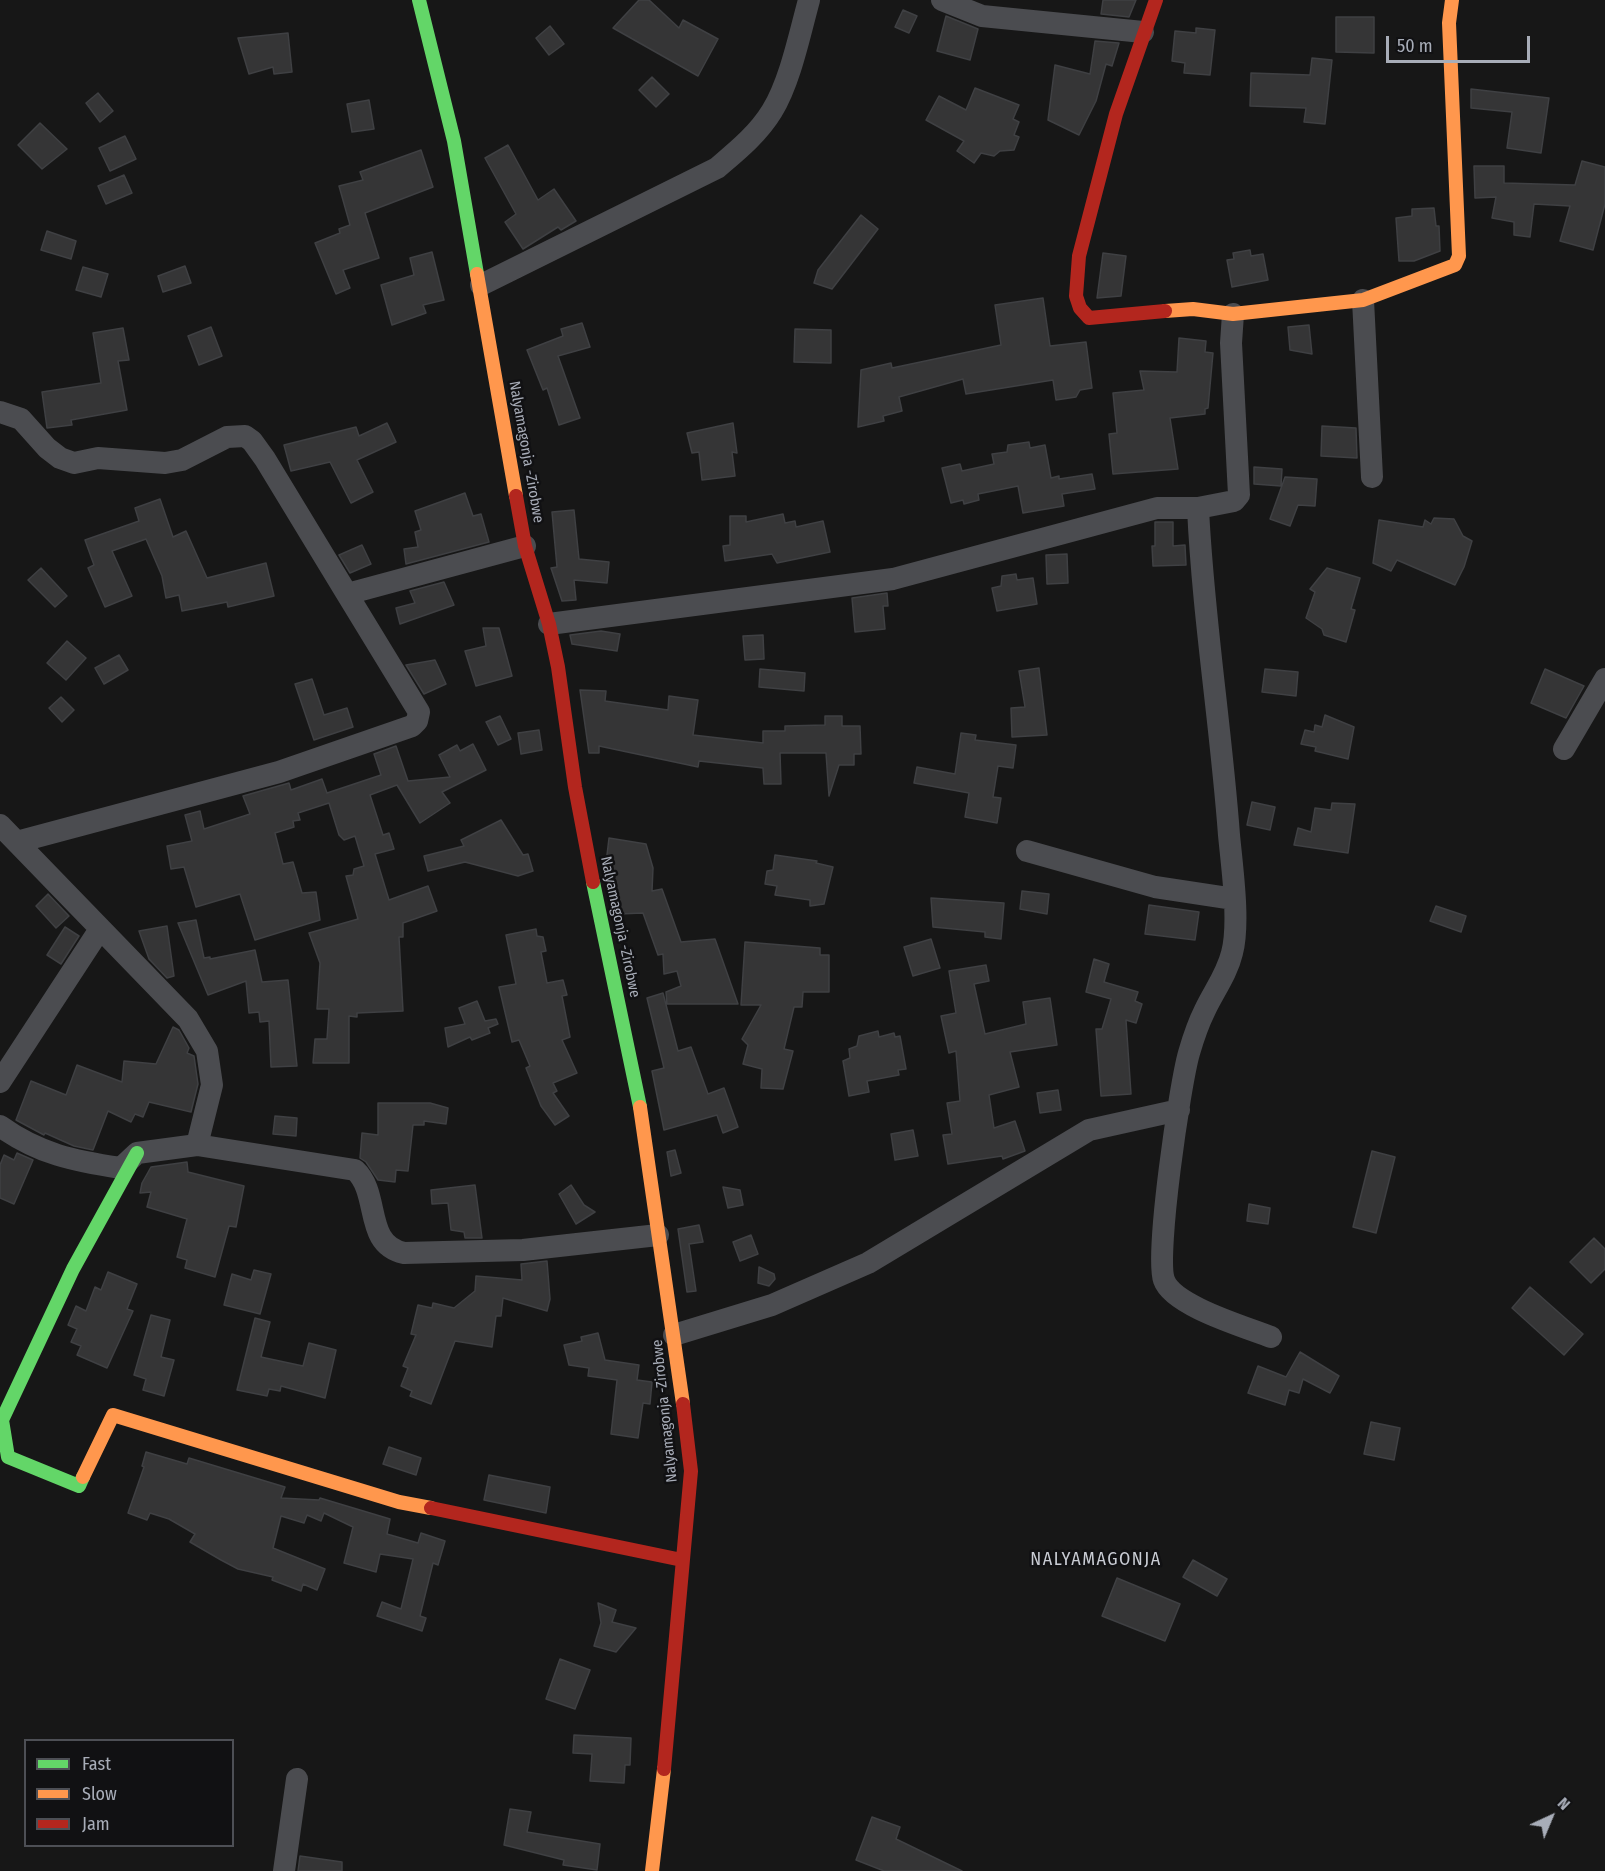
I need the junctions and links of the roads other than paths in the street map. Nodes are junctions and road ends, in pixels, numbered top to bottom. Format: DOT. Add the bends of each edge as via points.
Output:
graph roads {
  1 [pos="418,0"];
  2 [pos="809,0"];
  3 [pos="942,0"];
  4 [pos="1156,0"];
  5 [pos="1452,0"];
  6 [pos="1143,32"];
  7 [pos="481,285"];
  8 [pos="1363,300"];
  9 [pos="1233,314"];
  10 [pos="0,412"];
  11 [pos="1372,477"];
  12 [pos="1198,508"];
  13 [pos="525,546"];
  14 [pos="347,594"];
  15 [pos="549,624"];
  16 [pos="1605,679"];
  17 [pos="1564,748"];
  18 [pos="0,825"];
  19 [pos="17,842"];
  20 [pos="1028,851"];
  21 [pos="1234,899"];
  22 [pos="100,929"];
  23 [pos="0,1082"];
  24 [pos="1179,1110"];
  25 [pos="0,1126"];
  26 [pos="197,1145"];
  27 [pos="137,1153"];
  28 [pos="658,1235"];
  29 [pos="674,1335"];
  30 [pos="1271,1337"];
  31 [pos="4,1454"];
  32 [pos="682,1560"];
  33 [pos="297,1779"];
  34 [pos="284,1871"];
  35 [pos="652,1871"];
  1 -- 7 [label="street, Nalyamagonja -Zirobwe" via="454,141"];
  2 -- 7 [label="street" via="794,56 773,110 745,145 717,168"];
  3 -- 6 [label="street" via="982,16"];
  4 -- 6 [label="street"];
  5 -- 8 [label="street" via="1449,22 1458,261 1450,269"];
  6 -- 9 [label="street" via="1094,191 1077,268 1076,296 1081,312 1089,318 1193,309"];
  7 -- 13 [label="street, Nalyamagonja -Zirobwe"];
  8 -- 9 [label="street"];
  8 -- 11 [label="street"];
  9 -- 12 [label="street" via="1239,495 1230,502"];
  10 -- 14 [label="street" via="21,419 47,448 74,463 98,458 165,463 182,460 227,437 245,436 265,459"];
  12 -- 15 [label="street" via="1157,508 893,579"];
  12 -- 21 [label="street"];
  13 -- 14 [label="street"];
  13 -- 15 [label="street, Nalyamagonja -Zirobwe"];
  14 -- 19 [label="street" via="419,712 412,726 279,772"];
  15 -- 28 [label="street, Nalyamagonja -Zirobwe" via="595,892 645,1129"];
  16 -- 17 [label="street"];
  18 -- 19 [label="street"];
  19 -- 22 [label="street"];
  20 -- 21 [label="street" via="1155,887"];
  21 -- 24 [label="street" via="1233,952 1188,1055"];
  22 -- 23 [label="street"];
  22 -- 26 [label="street" via="188,1018 207,1051 212,1085"];
  24 -- 29 [label="street" via="1089,1130 868,1263 772,1305"];
  24 -- 30 [label="street" via="1162,1257 1164,1280 1194,1306"];
  25 -- 27 [label="street" via="24,1143 88,1163 121,1168"];
  26 -- 27 [label="street"];
  26 -- 28 [label="street" via="354,1170 368,1187 380,1240 394,1251 404,1253 524,1250"];
  27 -- 31 [label="street" via="73,1269 2,1420"];
  28 -- 29 [label="street, Nalyamagonja -Zirobwe"];
  29 -- 32 [label="street, Nalyamagonja -Zirobwe" via="691,1471"];
  31 -- 32 [label="street" via="79,1486 113,1415 399,1502"];
  32 -- 35 [label="street, Nalyamagonja -Zirobwe"];
  33 -- 34 [label="street"];
}
